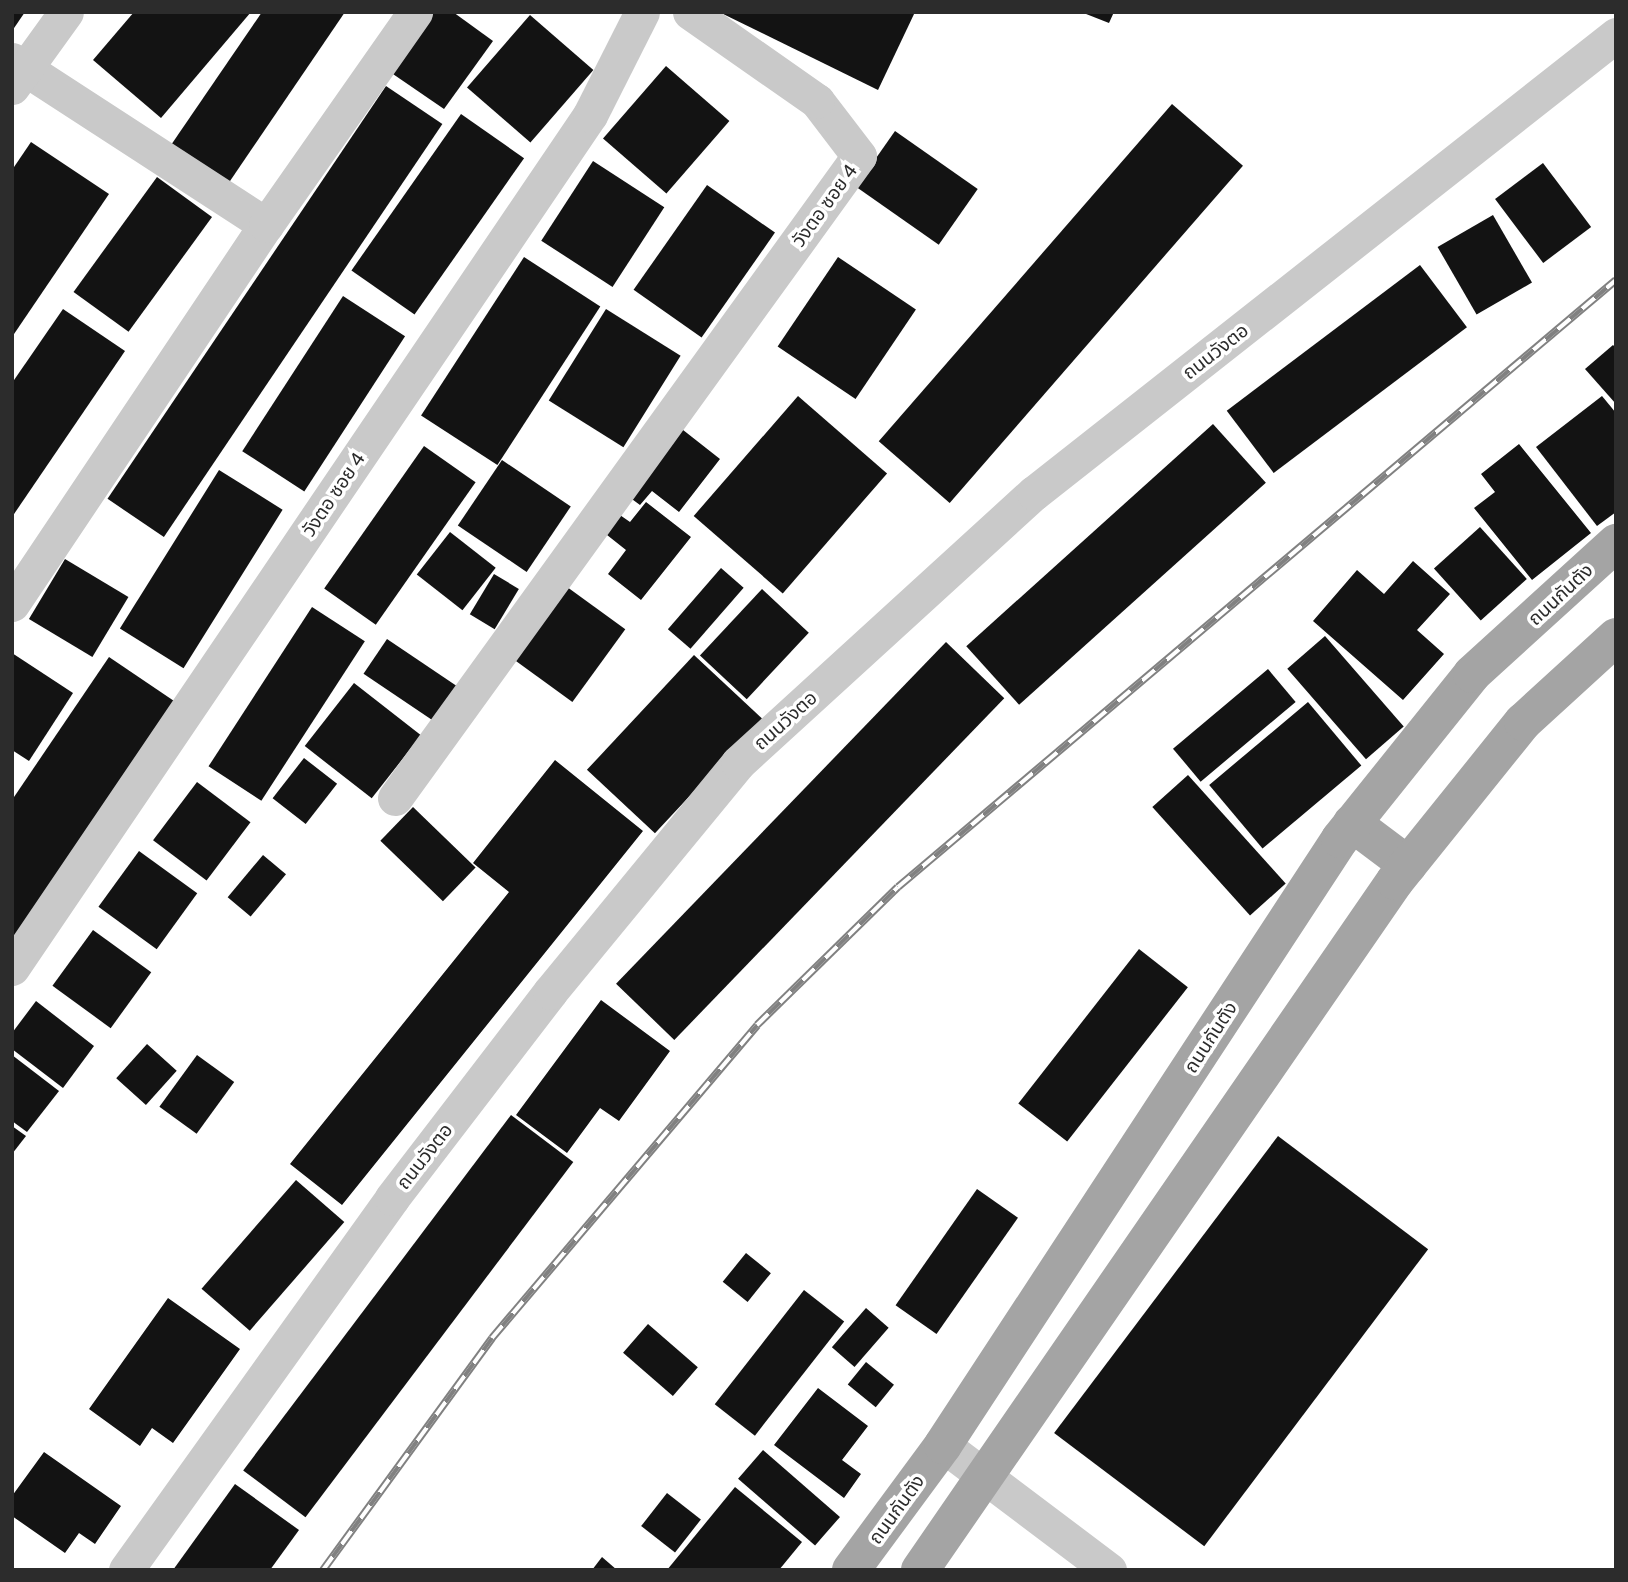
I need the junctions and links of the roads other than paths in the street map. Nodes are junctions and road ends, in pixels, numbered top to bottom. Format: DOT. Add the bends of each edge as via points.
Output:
graph roads {
  1 [pos="66,12"];
  2 [pos="415,12"];
  3 [pos="642,12"];
  4 [pos="690,12"];
  5 [pos="1616,35"];
  6 [pos="17,72"];
  7 [pos="266,225"];
  8 [pos="1616,543"];
  9 [pos="12,604"];
  10 [pos="1616,637"];
  11 [pos="396,798"];
  12 [pos="1352,824"];
  13 [pos="1408,865"];
  14 [pos="12,968"];
  15 [pos="943,1445"];
  16 [pos="986,1475"];
  17 [pos="126,1570"];
  18 [pos="851,1570"];
  19 [pos="920,1570"];
  20 [pos="1109,1570"];
  1 -- 6 [label="street"];
  2 -- 7 [label="street"];
  3 -- 14 [label="street, วังตอ ซอย 4" via="590,115"];
  4 -- 11 [label="street, วังตอ ซอย 4" via="817,101 859,156"];
  5 -- 17 [label="street, ถนนวังตอ" via="1034,493 738,763 550,992 392,1198"];
  6 -- 7 [label="street"];
  7 -- 9 [label="street"];
  8 -- 12 [label="main road, ถนนกันตัง" via="1472,674"];
  10 -- 13 [label="main road" via="1523,722"];
  12 -- 13 [label="main road"];
  12 -- 15 [label="main road, ถนนกันตัง"];
  13 -- 16 [label="main road"];
  15 -- 16 [label="street"];
  15 -- 18 [label="main road, ถนนกันตัง"];
  16 -- 19 [label="main road"];
  16 -- 20 [label="street"];
}
